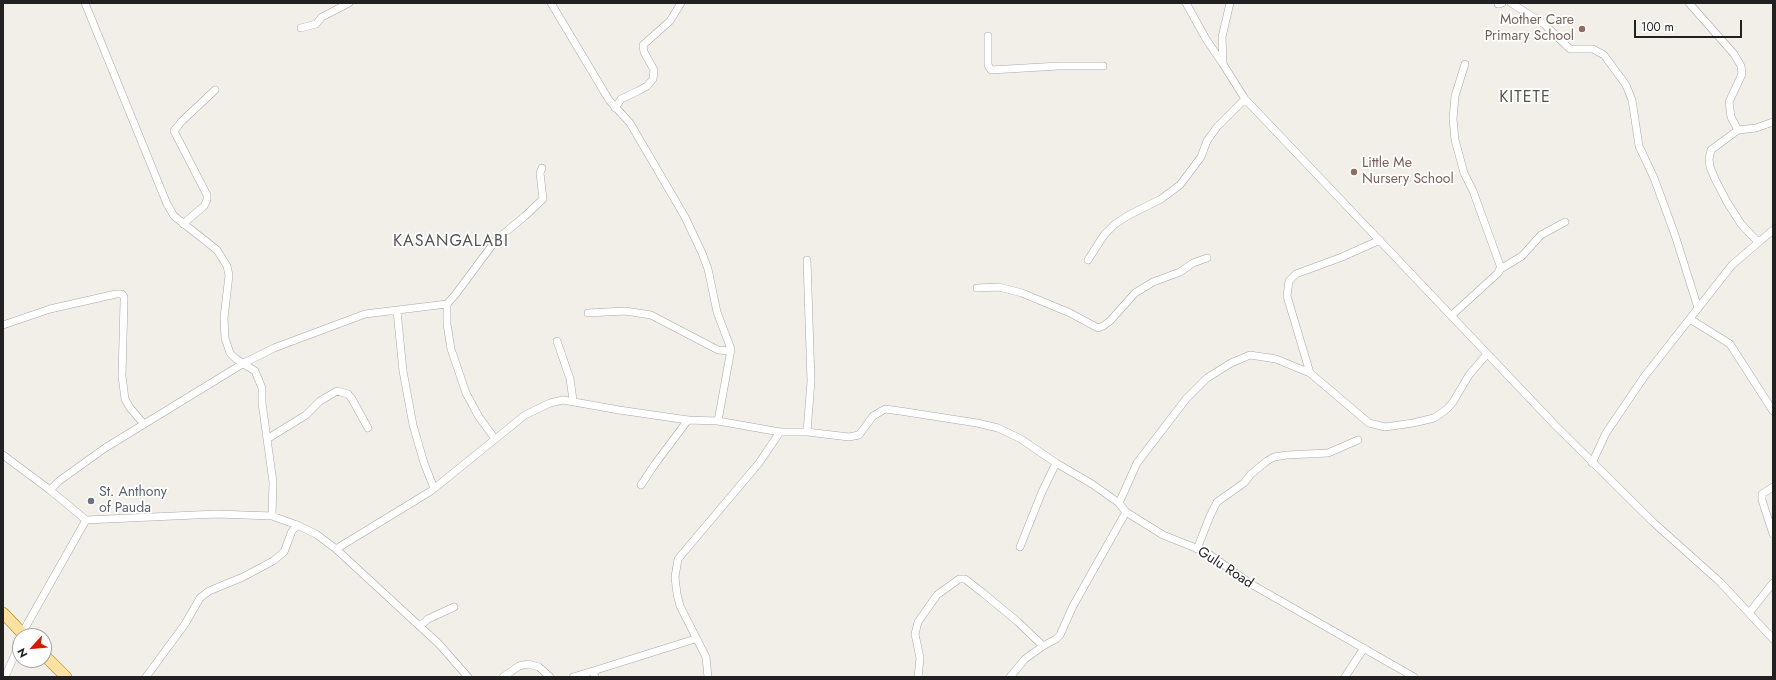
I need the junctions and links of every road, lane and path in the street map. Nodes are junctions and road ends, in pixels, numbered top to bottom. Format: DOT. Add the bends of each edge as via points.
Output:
graph roads {
  1 [pos="85,3"];
  2 [pos="348,3"];
  3 [pos="551,3"];
  4 [pos="681,3"];
  5 [pos="1186,3"];
  6 [pos="1230,3"];
  7 [pos="1511,3"];
  8 [pos="1689,3"];
  9 [pos="301,28"];
  10 [pos="988,36"];
  11 [pos="1223,64"];
  12 [pos="1465,64"];
  13 [pos="1103,66"];
  14 [pos="215,90"];
  15 [pos="1245,99"];
  16 [pos="615,108"];
  17 [pos="1773,122"];
  18 [pos="1738,130"];
  19 [pos="542,168"];
  20 [pos="1565,222"];
  21 [pos="183,224"];
  22 [pos="1773,230"];
  23 [pos="1380,240"];
  24 [pos="1758,242"];
  25 [pos="1208,258"];
  26 [pos="806,260"];
  27 [pos="1088,260"];
  28 [pos="1499,270"];
  29 [pos="977,288"];
  30 [pos="447,304"];
  31 [pos="1698,308"];
  32 [pos="397,311"];
  33 [pos="588,313"];
  34 [pos="1452,315"];
  35 [pos="1690,319"];
  36 [pos="3,325"];
  37 [pos="557,341"];
  38 [pos="731,351"];
  39 [pos="1487,354"];
  40 [pos="244,363"];
  41 [pos="1310,373"];
  42 [pos="573,400"];
  43 [pos="1773,411"];
  44 [pos="688,420"];
  45 [pos="718,421"];
  46 [pos="144,424"];
  47 [pos="368,428"];
  48 [pos="780,432"];
  49 [pos="807,432"];
  50 [pos="267,438"];
  51 [pos="494,439"];
  52 [pos="1358,440"];
  53 [pos="3,454"];
  54 [pos="1056,463"];
  55 [pos="1592,463"];
  56 [pos="641,485"];
  57 [pos="1773,487"];
  58 [pos="434,488"];
  59 [pos="50,490"];
  60 [pos="1119,503"];
  61 [pos="1126,512"];
  62 [pos="272,516"];
  63 [pos="86,520"];
  64 [pos="297,525"];
  65 [pos="1773,534"];
  66 [pos="1020,547"];
  67 [pos="1197,549"];
  68 [pos="336,550"];
  69 [pos="1773,583"];
  70 [pos="454,607"];
  71 [pos="3,613"];
  72 [pos="1748,613"];
  73 [pos="420,626"];
  74 [pos="15,628"];
  75 [pos="26,628"];
  76 [pos="695,639"];
  77 [pos="1773,639"];
  78 [pos="1043,646"];
  79 [pos="1364,648"];
  80 [pos="12,661"];
  81 [pos="52,663"];
  82 [pos="594,674"];
  83 [pos="5,677"];
  84 [pos="66,677"];
  85 [pos="146,677"];
  86 [pos="468,677"];
  87 [pos="503,677"];
  88 [pos="550,677"];
  89 [pos="573,677"];
  90 [pos="708,677"];
  91 [pos="918,677"];
  92 [pos="1010,677"];
  93 [pos="1345,677"];
  94 [pos="1414,677"];
  1 -- 21 [label="street" via="167,204 174,216"];
  2 -- 9 [label="street" via="322,17 316,24"];
  3 -- 16 [label="street"];
  4 -- 16 [label="street" via="670,21 643,46 654,70 652,79 638,92 621,99"];
  5 -- 11 [label="street"];
  6 -- 11 [label="street" via="1222,37"];
  7 -- 31 [label="street" via="1544,24 1570,49 1593,49 1604,54 1626,85 1632,100 1639,146 1675,235"];
  8 -- 18 [label="street" via="1734,54 1741,66 1742,74 1729,102 1730,116"];
  10 -- 13 [label="street" via="988,65 991,70"];
  11 -- 15 [label="street"];
  12 -- 28 [label="street" via="1455,96 1455,140 1464,173 1498,257 1501,268"];
  14 -- 21 [label="street" via="174,131 207,195 204,206"];
  15 -- 23 [label="street"];
  15 -- 27 [label="street" via="1217,127 1207,141 1201,157 1180,185 1161,199 1115,224 1104,235"];
  16 -- 38 [label="street" via="630,123 685,217 708,269 717,312"];
  17 -- 18 [label="street" via="1756,128"];
  18 -- 24 [label="street" via="1712,150 1710,167 1741,224"];
  19 -- 30 [label="street" via="540,172 543,199 496,240"];
  20 -- 28 [label="street" via="1541,236 1522,256"];
  21 -- 40 [label="street" via="217,250 227,266 229,275 224,318 225,338 230,352"];
  22 -- 24 [label="street"];
  23 -- 34 [label="street"];
  23 -- 41 [label="street" via="1296,274 1289,281 1287,296"];
  24 -- 31 [label="street" via="1732,265"];
  25 -- 29 [label="street" via="1153,282 1135,293 1110,321 1098,328 1022,293 999,287"];
  26 -- 49 [label="street" via="811,366"];
  28 -- 34 [label="street"];
  30 -- 32 [label="street"];
  30 -- 51 [label="street" via="451,349 466,393"];
  31 -- 35 [label="street"];
  32 -- 40 [label="street" via="365,314 274,348"];
  32 -- 58 [label="street" via="403,371 413,425"];
  33 -- 38 [label="street" via="625,311 651,315 718,350"];
  34 -- 39 [label="street"];
  35 -- 43 [label="street" via="1730,344"];
  35 -- 55 [label="street" via="1644,377 1606,433"];
  36 -- 46 [label="street" via="50,309 122,294 122,376 125,399"];
  37 -- 42 [label="street" via="570,379"];
  38 -- 45 [label="street"];
  39 -- 41 [label="street" via="1469,374 1447,409 1434,418 1385,427 1369,423"];
  39 -- 55 [label="street"];
  40 -- 46 [label="street"];
  40 -- 50 [label="street" via="255,371 262,388"];
  41 -- 60 [label="street" via="1276,359 1250,355 1206,378 1186,399 1141,457"];
  42 -- 44 [label="street, Gulu Road"];
  42 -- 51 [label="street" via="563,400 537,409"];
  44 -- 45 [label="street, Gulu Road"];
  44 -- 56 [label="street"];
  45 -- 48 [label="street, Gulu Road"];
  46 -- 59 [label="street" via="105,448"];
  47 -- 50 [label="street" via="348,394 337,391 320,401 306,415"];
  48 -- 49 [label="street, Gulu Road"];
  48 -- 76 [label="street" via="759,463 678,559 675,577 677,594"];
  49 -- 54 [label="street, Gulu Road" via="849,437 859,434 873,416 885,409 947,417 998,428 1021,439"];
  50 -- 62 [label="street" via="272,482"];
  51 -- 58 [label="street"];
  52 -- 67 [label="street" via="1328,453 1287,455 1267,461 1244,483 1217,502"];
  53 -- 59 [label="street"];
  54 -- 60 [label="street, Gulu Road"];
  54 -- 66 [label="street"];
  55 -- 72 [label="street" via="1720,582"];
  57 -- 65 [label="street" via="1762,494 1762,500"];
  58 -- 68 [label="street"];
  59 -- 63 [label="street"];
  60 -- 61 [label="street, Gulu Road"];
  61 -- 67 [label="street, Gulu Road" via="1163,535"];
  61 -- 78 [label="street" via="1077,599 1060,635"];
  62 -- 63 [label="street" via="218,514"];
  62 -- 64 [label="street"];
  63 -- 75 [label="street"];
  64 -- 68 [label="street" via="316,534"];
  64 -- 85 [label="street" via="284,552 243,577 209,591 200,598 185,624"];
  67 -- 79 [label="street, Gulu Road" via="1206,552 1251,584"];
  68 -- 73 [label="street"];
  69 -- 72 [label="street"];
  70 -- 73 [label="street" via="428,619"];
  71 -- 74 [label="main road"];
  72 -- 77 [label="street"];
  73 -- 86 [label="street"];
  76 -- 82 [label="street"];
  76 -- 90 [label="street" via="706,657"];
  78 -- 91 [label="street" via="983,592 965,579 959,579 937,595 918,622 915,634 920,658"];
  78 -- 92 [label="street" via="1025,659"];
  79 -- 93 [label="street"];
  79 -- 94 [label="street, Gulu Road"];
  80 -- 83 [label="street"];
  81 -- 84 [label="main road"];
  82 -- 89 [label="street"];
  87 -- 88 [label="street" via="519,666 528,664 539,668"];
}
